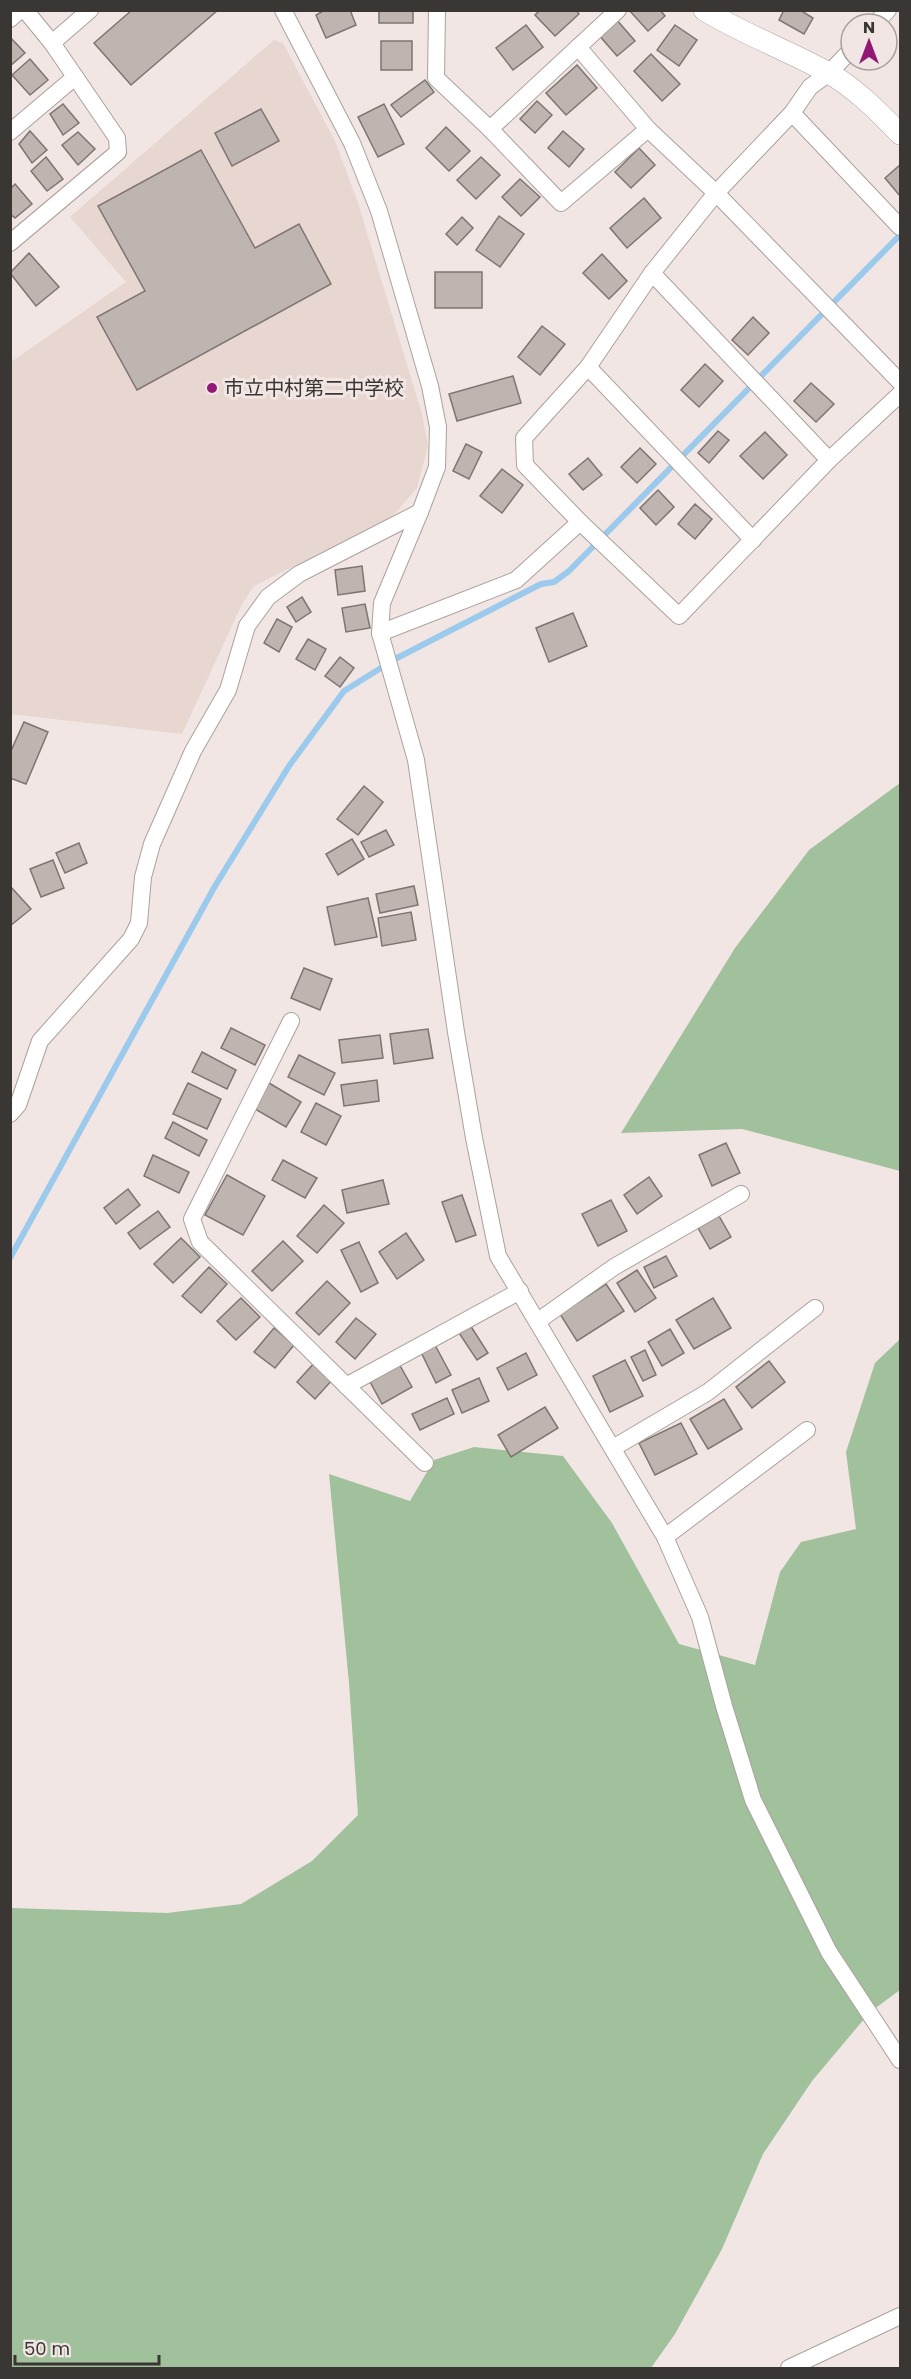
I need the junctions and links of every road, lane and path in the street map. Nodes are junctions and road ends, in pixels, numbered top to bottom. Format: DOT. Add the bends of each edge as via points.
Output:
graph roads {
  1 [pos="20,10"];
  2 [pos="25,10"];
  3 [pos="90,10"];
  4 [pos="283,10"];
  5 [pos="437,10"];
  6 [pos="618,10"];
  7 [pos="704,10"];
  8 [pos="10,19"];
  9 [pos="52,43"];
  10 [pos="578,47"];
  11 [pos="839,63"];
  12 [pos="829,73"];
  13 [pos="75,76"];
  14 [pos="792,113"];
  15 [pos="490,129"];
  16 [pos="648,129"];
  17 [pos="10,132"];
  18 [pos="900,134"];
  19 [pos="716,193"];
  20 [pos="900,227"];
  21 [pos="10,243"];
  22 [pos="652,273"];
  23 [pos="588,367"];
  24 [pos="900,382"];
  25 [pos="900,394"];
  26 [pos="830,459"];
  27 [pos="420,512"];
  28 [pos="580,522"];
  29 [pos="753,540"];
  30 [pos="380,633"];
  31 [pos="291,1021"];
  32 [pos="10,1114"];
  33 [pos="741,1194"];
  34 [pos="520,1291"];
  35 [pos="816,1308"];
  36 [pos="538,1321"];
  37 [pos="346,1386"];
  38 [pos="807,1430"];
  39 [pos="613,1448"];
  40 [pos="425,1463"];
  41 [pos="665,1537"];
  42 [pos="900,2060"];
  43 [pos="900,2316"];
  44 [pos="789,2368"];
  1 -- 8 [label="street"];
  2 -- 9 [label="street"];
  3 -- 9 [label="street"];
  4 -- 27 [label="street" via="352,143 379,211 429,386 438,427 437,467"];
  5 -- 15 [label="street" via="436,78"];
  6 -- 10 [label="street"];
  7 -- 12 [label="street"];
  9 -- 13 [label="street"];
  10 -- 15 [label="street"];
  10 -- 16 [label="street"];
  11 -- 12 [label="street"];
  12 -- 14 [label="street" via="810,87"];
  12 -- 18 [label="street" via="877,110"];
  13 -- 17 [label="street"];
  13 -- 21 [label="street" via="117,138 118,152"];
  14 -- 19 [label="street"];
  14 -- 20 [label="street"];
  15 -- 16 [label="street" via="561,203"];
  16 -- 19 [label="street"];
  19 -- 22 [label="street"];
  19 -- 24 [label="street"];
  22 -- 23 [label="street"];
  22 -- 26 [label="street"];
  23 -- 28 [label="street" via="524,438 525,465"];
  23 -- 29 [label="street"];
  25 -- 26 [label="street"];
  26 -- 29 [label="street"];
  27 -- 30 [label="street" via="382,603"];
  27 -- 32 [label="street" via="299,574 268,597 247,626 228,690 193,751 152,844 142,877 139,923 130,939 40,1041 18,1105"];
  28 -- 29 [label="street" via="679,616"];
  28 -- 30 [label="street" via="516,580"];
  30 -- 34 [label="street" via="416,760 456,1032 498,1256"];
  31 -- 37 [label="street" via="192,1219 200,1242"];
  33 -- 36 [label="street" via="615,1267"];
  34 -- 36 [label="street"];
  34 -- 37 [label="street"];
  35 -- 39 [label="street" via="708,1392"];
  36 -- 39 [label="street"];
  37 -- 40 [label="street"];
  38 -- 41 [label="street"];
  39 -- 41 [label="street"];
  41 -- 42 [label="street" via="700,1617 753,1800 830,1952"];
  43 -- 44 [label="street"];
}
